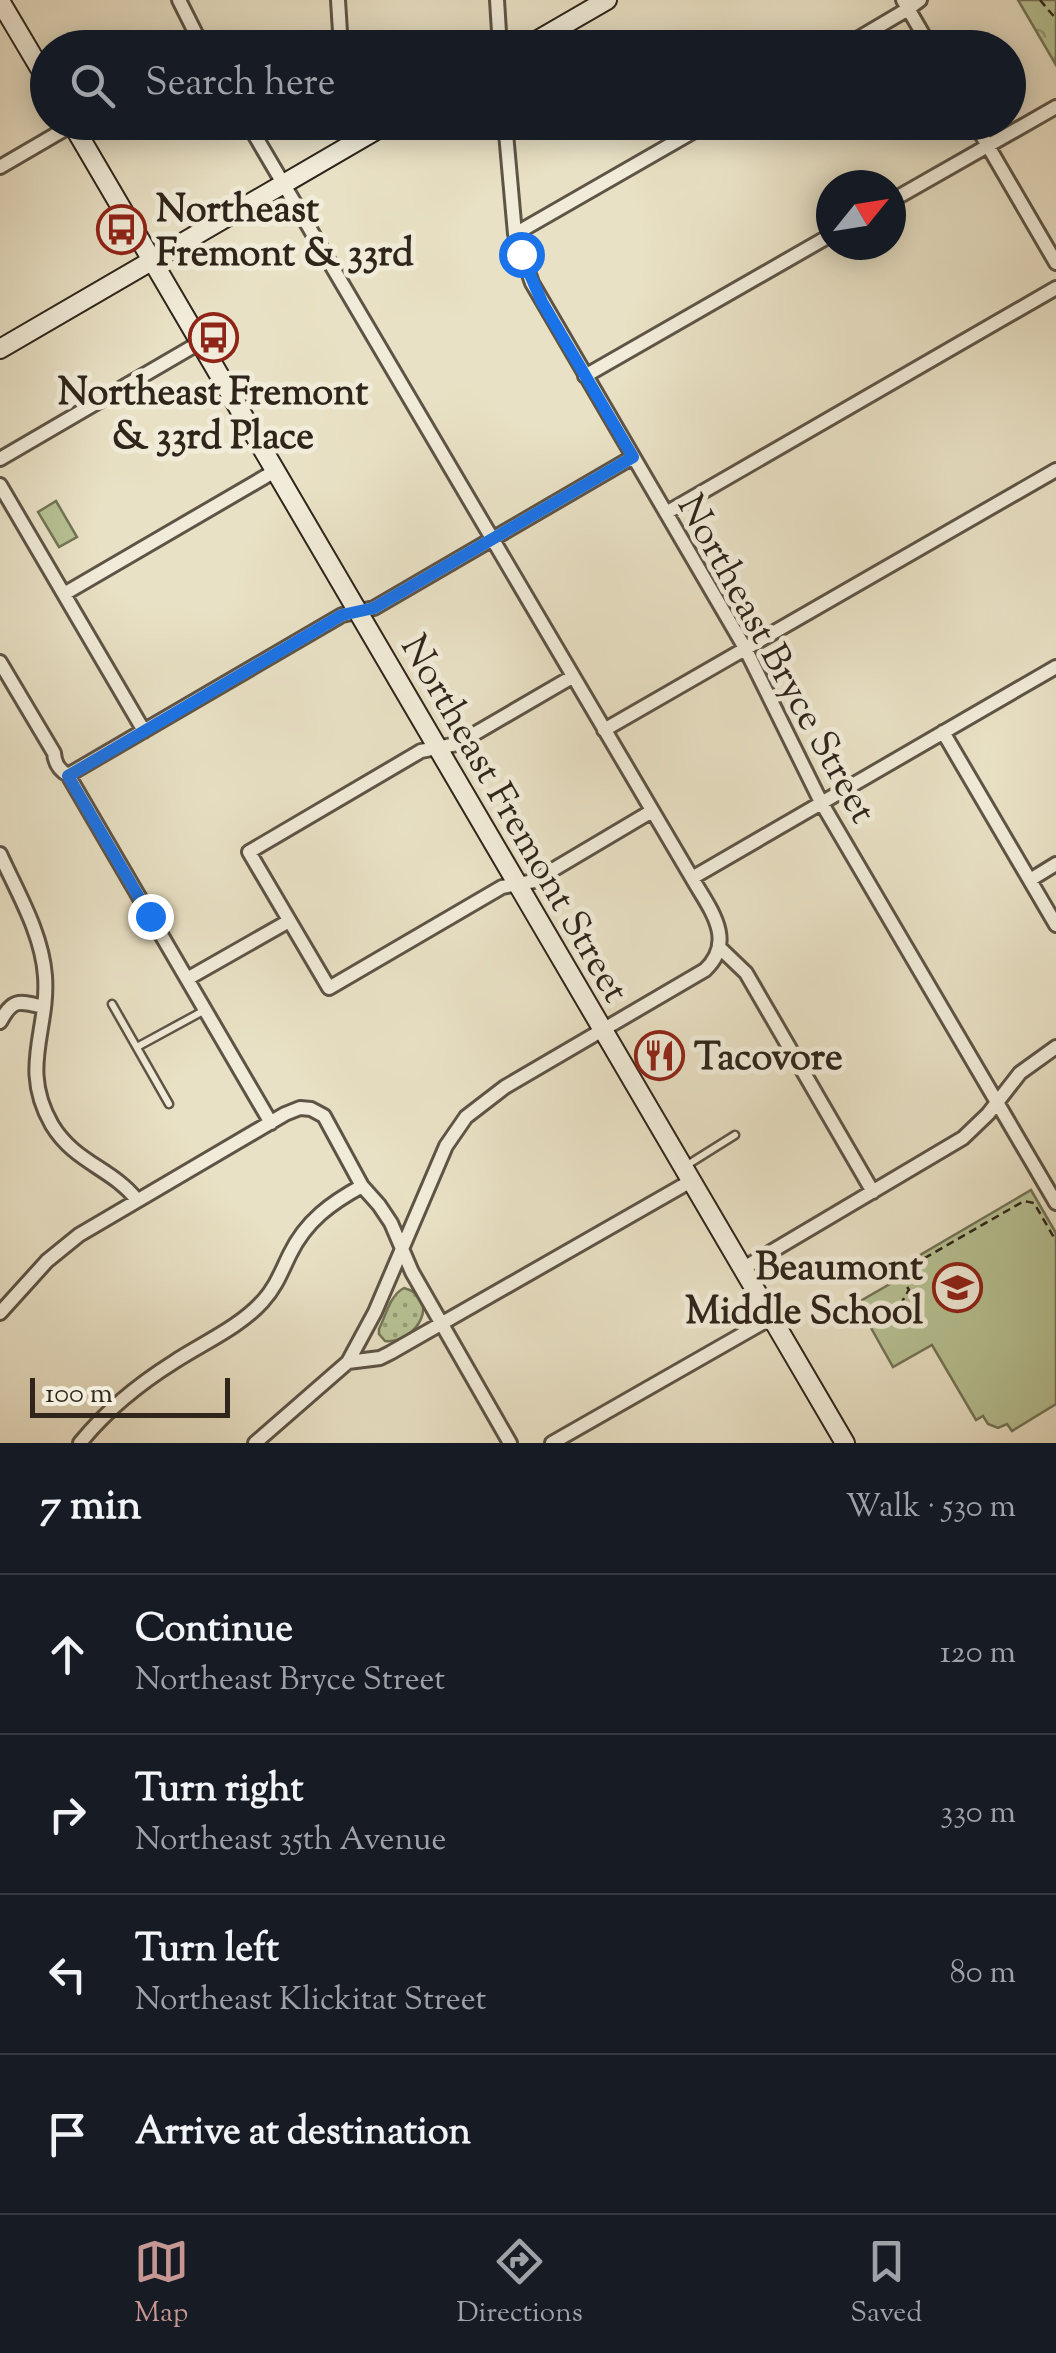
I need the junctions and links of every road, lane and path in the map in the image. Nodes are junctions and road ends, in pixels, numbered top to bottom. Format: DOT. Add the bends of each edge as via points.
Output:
graph roads {
  1 [pos="179,0"];
  2 [pos="338,0"];
  3 [pos="497,0"];
  4 [pos="607,0"];
  5 [pos="1040,0"];
  6 [pos="0,1"];
  7 [pos="911,3"];
  8 [pos="1056,19"];
  9 [pos="194,30"];
  10 [pos="340,30"];
  11 [pos="499,30"];
  12 [pos="555,30"];
  13 [pos="870,30"];
  14 [pos="922,30"];
  15 [pos="30,52"];
  16 [pos="1056,107"];
  17 [pos="1026,124"];
  18 [pos="45,140"];
  19 [pos="81,140"];
  20 [pos="257,140"];
  21 [pos="352,140"];
  22 [pos="358,140"];
  23 [pos="507,140"];
  24 [pos="679,140"];
  25 [pos="984,140"];
  26 [pos="998,140"];
  27 [pos="353,143"];
  28 [pos="988,146"];
  29 [pos="0,167"];
  30 [pos="283,184"];
  31 [pos="906,192"];
  32 [pos="515,234"];
  33 [pos="816,244"];
  34 [pos="152,261"];
  35 [pos="1056,263"];
  36 [pos="1056,288"];
  37 [pos="200,343"];
  38 [pos="0,349"];
  39 [pos="585,376"];
  40 [pos="633,457"];
  41 [pos="0,459"];
  42 [pos="1056,470"];
  43 [pos="275,471"];
  44 [pos="0,485"];
  45 [pos="666,513"];
  46 [pos="491,540"];
  47 [pos="64,594"];
  48 [pos="357,612"];
  49 [pos="745,648"];
  50 [pos="0,662"];
  51 [pos="1056,667"];
  52 [pos="572,676"];
  53 [pos="604,730"];
  54 [pos="144,731"];
  55 [pos="943,732"];
  56 [pos="437,748"];
  57 [pos="68,776"];
  58 [pos="821,802"];
  59 [pos="652,811"];
  60 [pos="0,854"];
  61 [pos="1056,864"];
  62 [pos="692,878"];
  63 [pos="1030,880"];
  64 [pos="517,884"];
  65 [pos="289,921"];
  66 [pos="1056,925"];
  67 [pos="720,948"];
  68 [pos="187,980"];
  69 [pos="112,1004"];
  70 [pos="44,1007"];
  71 [pos="205,1010"];
  72 [pos="0,1022"];
  73 [pos="602,1030"];
  74 [pos="136,1047"];
  75 [pos="1056,1047"];
  76 [pos="997,1102"];
  77 [pos="170,1104"];
  78 [pos="271,1122"];
  79 [pos="735,1135"];
  80 [pos="687,1175"];
  81 [pos="362,1186"];
  82 [pos="873,1192"];
  83 [pos="137,1200"];
  84 [pos="1056,1203"];
  85 [pos="1056,1241"];
  86 [pos="403,1250"];
  87 [pos="742,1269"];
  88 [pos="900,1305"];
  89 [pos="0,1313"];
  90 [pos="771,1318"];
  91 [pos="442,1324"];
  92 [pos="348,1362"];
  93 [pos="80,1443"];
  94 [pos="254,1443"];
  95 [pos="510,1443"];
  96 [pos="552,1443"];
  97 [pos="844,1443"];
  1 -- 9 [label="street"];
  2 -- 10 [label="street"];
  3 -- 11 [label="street"];
  4 -- 12 [label="main road"];
  5 -- 8 [label="path"];
  6 -- 15 [label="main road"];
  7 -- 13 [label="street"];
  7 -- 14 [label="street"];
  16 -- 17 [label="street"];
  18 -- 29 [label="street"];
  19 -- 34 [label="main road, Northeast Fremont Street"];
  20 -- 30 [label="street"];
  21 -- 27 [label="street"];
  22 -- 27 [label="main road"];
  23 -- 32 [label="street, Northeast Bryce Street"];
  24 -- 32 [label="street"];
  25 -- 28 [label="street"];
  26 -- 28 [label="street"];
  27 -- 30 [label="main road"];
  28 -- 31 [label="street"];
  28 -- 35 [label="street"];
  30 -- 34 [label="main road"];
  30 -- 46 [label="street"];
  32 -- 39 [label="street, Northeast Bryce Street" via="532,283"];
  33 -- 39 [label="street"];
  34 -- 37 [label="main road, Northeast Fremont Street"];
  34 -- 38 [label="main road"];
  36 -- 45 [label="street"];
  37 -- 41 [label="street"];
  37 -- 43 [label="main road, Northeast Fremont Street"];
  39 -- 40 [label="street, Northeast Bryce Street"];
  40 -- 45 [label="street, Northeast Bryce Street"];
  40 -- 46 [label="street"];
  42 -- 49 [label="street"];
  43 -- 47 [label="street"];
  43 -- 48 [label="main road, Northeast Fremont Street"];
  44 -- 47 [label="street"];
  45 -- 49 [label="street, Northeast Bryce Street"];
  46 -- 48 [label="street"];
  46 -- 52 [label="street"];
  47 -- 54 [label="street"];
  48 -- 54 [label="street"];
  48 -- 56 [label="main road, Northeast Fremont Street"];
  49 -- 53 [label="street"];
  49 -- 58 [label="street, Northeast Bryce Street"];
  50 -- 57 [label="street"];
  51 -- 55 [label="street"];
  52 -- 53 [label="street"];
  52 -- 56 [label="street" via="456,744"];
  53 -- 59 [label="street"];
  54 -- 57 [label="street"];
  55 -- 58 [label="street"];
  55 -- 63 [label="street"];
  56 -- 64 [label="main road, Northeast Fremont Street"];
  56 -- 65 [label="street" via="421,751 249,852"];
  57 -- 68 [label="street"];
  58 -- 62 [label="street"];
  58 -- 76 [label="street, Northeast Bryce Street"];
  59 -- 62 [label="street"];
  59 -- 64 [label="street" via="534,882"];
  60 -- 70 [label="street" via="40,950"];
  61 -- 63 [label="street"];
  62 -- 67 [label="street" via="716,921"];
  63 -- 66 [label="street"];
  64 -- 65 [label="street" via="329,988"];
  64 -- 73 [label="main road, Northeast Fremont Street"];
  65 -- 68 [label="street"];
  67 -- 73 [label="street" via="704,970"];
  67 -- 82 [label="street" via="746,973"];
  68 -- 71 [label="street"];
  69 -- 74 [label="lane"];
  70 -- 72 [label="street" via="13,1004"];
  70 -- 83 [label="street" via="36,1062 53,1127 74,1152 127,1186"];
  71 -- 74 [label="lane"];
  71 -- 78 [label="street"];
  73 -- 80 [label="main road, Northeast Fremont Street"];
  73 -- 86 [label="street" via="466,1117 446,1146"];
  74 -- 77 [label="lane"];
  75 -- 76 [label="street" via="1020,1073"];
  76 -- 82 [label="street" via="963,1138"];
  76 -- 84 [label="street, Northeast Bryce Street"];
  78 -- 81 [label="street" via="300,1108 324,1116"];
  78 -- 83 [label="street"];
  79 -- 80 [label="lane"];
  80 -- 87 [label="main road, Northeast Fremont Street"];
  80 -- 91 [label="street"];
  81 -- 86 [label="street"];
  81 -- 93 [label="street" via="308,1224 262,1302 138,1388"];
  82 -- 87 [label="street"];
  83 -- 89 [label="street" via="66,1245"];
  85 -- 88 [label="path" via="1034,1203 1024,1201 902,1271 909,1290"];
  86 -- 91 [label="street"];
  86 -- 92 [label="street"];
  87 -- 90 [label="main road, Northeast Fremont Street"];
  90 -- 96 [label="street"];
  90 -- 97 [label="main road, Northeast Fremont Street"];
  91 -- 92 [label="street" via="380,1358"];
  91 -- 95 [label="street"];
  92 -- 94 [label="street"];
}
